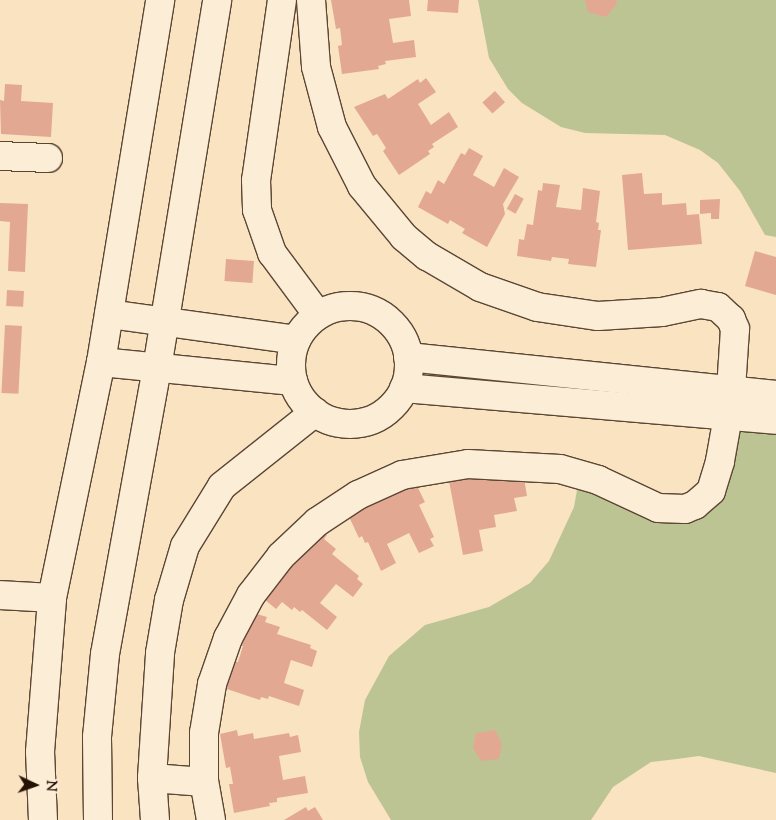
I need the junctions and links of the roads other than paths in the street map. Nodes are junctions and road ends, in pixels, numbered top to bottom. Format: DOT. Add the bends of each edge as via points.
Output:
graph roads {
  1 [pos="160,0"];
  2 [pos="217,0"];
  3 [pos="282,0"];
  4 [pos="311,0"];
  5 [pos="0,156"];
  6 [pos="48,158"];
  7 [pos="109,314"];
  8 [pos="318,315"];
  9 [pos="163,322"];
  10 [pos="296,340"];
  11 [pos="408,357"];
  12 [pos="101,362"];
  13 [pos="157,368"];
  14 [pos="293,381"];
  15 [pos="404,388"];
  16 [pos="776,395"];
  17 [pos="729,403"];
  18 [pos="315,412"];
  19 [pos="776,420"];
  20 [pos="0,595"];
  21 [pos="52,598"];
  22 [pos="152,778"];
  23 [pos="204,782"];
  24 [pos="43,820"];
  25 [pos="98,820"];
  26 [pos="155,820"];
  27 [pos="211,820"];
  1 -- 7 [label="street"];
  2 -- 9 [label="street"];
  3 -- 8 [label="street" via="256,180 257,210 272,253"];
  4 -- 17 [label="street" via="316,67 332,127 362,186 404,237 427,256 473,283 537,307 575,314 622,316 701,304 718,307 731,319 735,329"];
  5 -- 6 [label="street"];
  7 -- 9 [label="street"];
  7 -- 12 [label="street"];
  8 -- 10 [label="street"];
  8 -- 11 [label="street" via="350,306 382,315 404,341"];
  9 -- 10 [label="street"];
  9 -- 13 [label="street"];
  10 -- 14 [label="street" via="291,367"];
  11 -- 15 [label="street"];
  11 -- 17 [label="street"];
  12 -- 13 [label="street"];
  12 -- 21 [label="street"];
  13 -- 14 [label="street"];
  13 -- 25 [label="street" via="105,654 97,737"];
  14 -- 18 [label="street"];
  15 -- 17 [label="street"];
  15 -- 18 [label="street" via="382,415 365,422 339,422"];
  16 -- 17 [label="street"];
  17 -- 19 [label="street"];
  17 -- 23 [label="street" via="720,461 711,491 685,509 658,508 598,480 560,469 468,464 402,475 358,495 317,522 281,556 251,594 228,638 212,684 204,733"];
  18 -- 22 [label="street" via="222,486 185,546 169,600 160,654"];
  20 -- 21 [label="street"];
  21 -- 24 [label="street" via="40,752"];
  22 -- 23 [label="street"];
  22 -- 26 [label="street"];
  23 -- 27 [label="street"];
}
